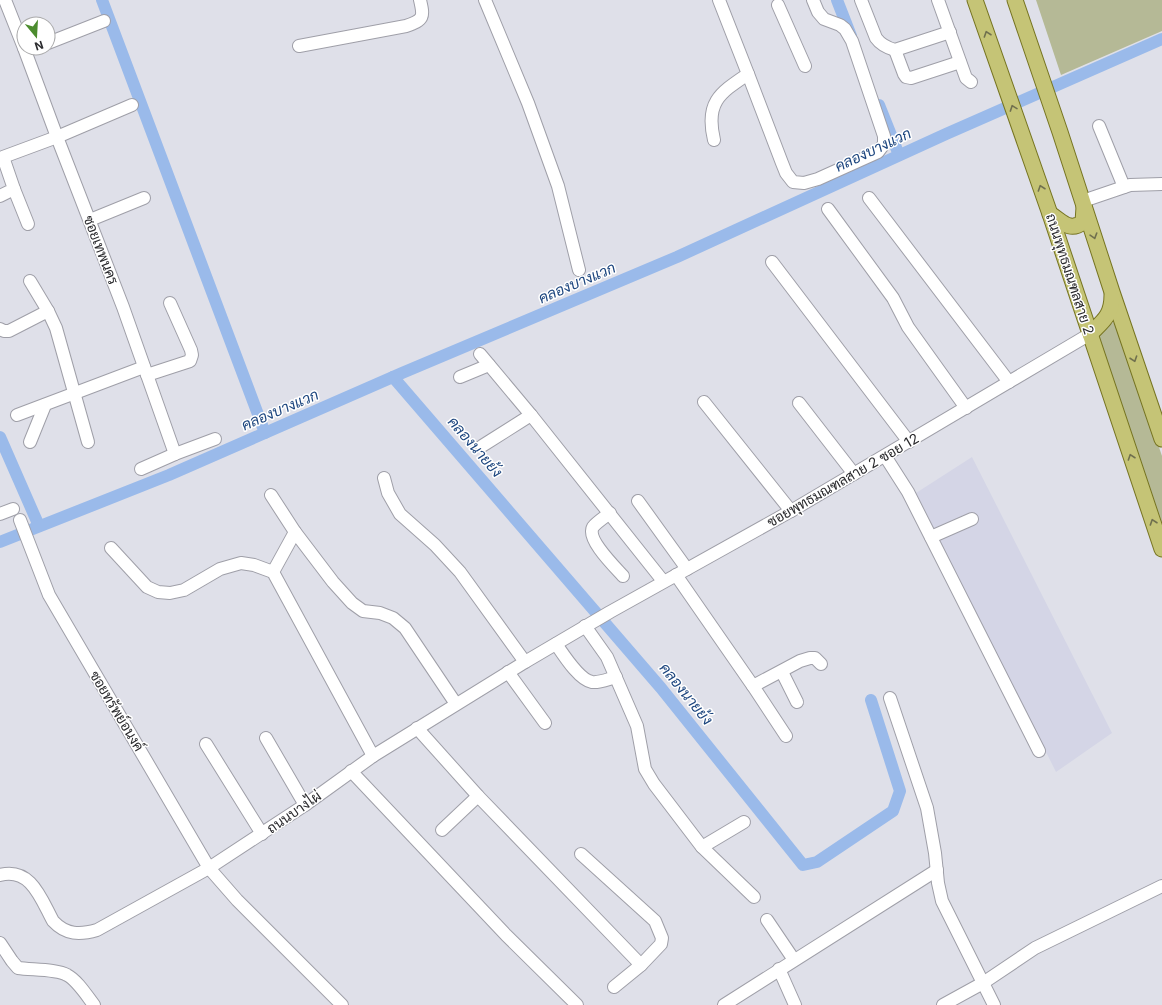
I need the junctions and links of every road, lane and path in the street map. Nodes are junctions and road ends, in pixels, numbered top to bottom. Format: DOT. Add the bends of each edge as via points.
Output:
graph roads {
  1 [pos="6,0"];
  2 [pos="420,0"];
  3 [pos="485,0"];
  4 [pos="813,0"];
  5 [pos="861,0"];
  6 [pos="938,0"];
  7 [pos="975,0"];
  8 [pos="1014,0"];
  9 [pos="724,2"];
  10 [pos="781,2"];
  11 [pos="104,21"];
  12 [pos="16,23"];
  13 [pos="950,32"];
  14 [pos="56,40"];
  15 [pos="299,46"];
  16 [pos="895,50"];
  17 [pos="29,56"];
  18 [pos="960,62"];
  19 [pos="805,66"];
  20 [pos="748,74"];
  21 [pos="971,82"];
  22 [pos="132,105"];
  23 [pos="1099,126"];
  24 [pos="57,136"];
  25 [pos="714,140"];
  26 [pos="1,157"];
  27 [pos="1162,184"];
  28 [pos="1124,188"];
  29 [pos="14,189"];
  30 [pos="0,196"];
  31 [pos="144,198"];
  32 [pos="869,198"];
  33 [pos="1084,203"];
  34 [pos="828,209"];
  35 [pos="1050,214"];
  36 [pos="90,220"];
  37 [pos="28,224"];
  38 [pos="772,262"];
  39 [pos="579,270"];
  40 [pos="30,281"];
  41 [pos="1112,292"];
  42 [pos="170,302"];
  43 [pos="48,311"];
  44 [pos="0,329"];
  45 [pos="1090,334"];
  46 [pos="480,354"];
  47 [pos="489,365"];
  48 [pos="146,371"];
  49 [pos="460,377"];
  50 [pos="1010,382"];
  51 [pos="75,394"];
  52 [pos="704,402"];
  53 [pos="799,403"];
  54 [pos="45,405"];
  55 [pos="966,408"];
  56 [pos="531,415"];
  57 [pos="17,416"];
  58 [pos="1162,436"];
  59 [pos="215,439"];
  60 [pos="30,442"];
  61 [pos="88,442"];
  62 [pos="909,442"];
  63 [pos="482,446"];
  64 [pos="174,454"];
  65 [pos="885,456"];
  66 [pos="141,469"];
  67 [pos="854,474"];
  68 [pos="384,478"];
  69 [pos="271,494"];
  70 [pos="638,501"];
  71 [pos="13,509"];
  72 [pos="791,511"];
  73 [pos="610,512"];
  74 [pos="0,514"];
  75 [pos="972,519"];
  76 [pos="20,520"];
  77 [pos="295,532"];
  78 [pos="931,537"];
  79 [pos="111,548"];
  80 [pos="1162,549"];
  81 [pos="687,569"];
  82 [pos="272,572"];
  83 [pos="676,575"];
  84 [pos="623,576"];
  85 [pos="663,582"];
  86 [pos="590,624"];
  87 [pos="556,644"];
  88 [pos="526,662"];
  89 [pos="821,664"];
  90 [pos="508,672"];
  91 [pos="782,672"];
  92 [pos="616,677"];
  93 [pos="753,686"];
  94 [pos="890,698"];
  95 [pos="797,702"];
  96 [pos="456,704"];
  97 [pos="545,723"];
  98 [pos="417,728"];
  99 [pos="786,736"];
  100 [pos="266,738"];
  101 [pos="206,744"];
  102 [pos="1039,751"];
  103 [pos="373,756"];
  104 [pos="351,771"];
  105 [pos="478,796"];
  106 [pos="305,805"];
  107 [pos="744,822"];
  108 [pos="442,830"];
  109 [pos="262,834"];
  110 [pos="702,847"];
  111 [pos="581,854"];
  112 [pos="209,868"];
  113 [pos="937,870"];
  114 [pos="0,876"];
  115 [pos="1162,886"];
  116 [pos="754,897"];
  117 [pos="767,920"];
  118 [pos="0,943"];
  119 [pos="794,960"];
  120 [pos="641,965"];
  121 [pos="779,969"];
  122 [pos="983,984"];
  123 [pos="614,987"];
  124 [pos="94,1005"];
  125 [pos="342,1005"];
  126 [pos="577,1005"];
  127 [pos="724,1005"];
  128 [pos="795,1005"];
  129 [pos="943,1005"];
  130 [pos="994,1005"];
  1 -- 12 [label="street, ซอยเทพนคร"];
  2 -- 15 [label="street" via="423,13 416,23"];
  3 -- 39 [label="street" via="528,103 558,186"];
  4 -- 20 [label="street" via="824,19 840,25 852,41 884,136 884,144 878,152 818,179 804,183 794,182 786,173"];
  5 -- 16 [label="street" via="879,42"];
  6 -- 13 [label="street"];
  35 -- 7 [label="main road, ถนนพุทธมณฑลสาย 2, one-way"];
  8 -- 33 [label="main road"];
  9 -- 20 [label="street"];
  10 -- 19 [label="street" via="793,41"];
  11 -- 14 [label="street"];
  13 -- 16 [label="street"];
  13 -- 18 [label="street"];
  16 -- 18 [label="street" via="904,74 911,78"];
  17 -- 24 [label="street, ซอยเทพนคร"];
  18 -- 21 [label="street" via="966,78"];
  20 -- 25 [label="street" via="720,94 715,102 712,115"];
  22 -- 24 [label="street"];
  23 -- 28 [label="street"];
  24 -- 26 [label="street"];
  24 -- 36 [label="street, ซอยเทพนคร"];
  26 -- 29 [label="street"];
  27 -- 28 [label="street" via="1130,185"];
  28 -- 33 [label="street"];
  29 -- 30 [label="street"];
  29 -- 37 [label="street"];
  31 -- 36 [label="street"];
  32 -- 50 [label="street"];
  33 -- 35 [label="main road" via="1083,222 1073,227"];
  33 -- 41 [label="main road, one-way"];
  34 -- 55 [label="street" via="893,298 908,327"];
  35 -- 45 [label="main road, ถนนพุทธมณฑลสาย 2"];
  36 -- 48 [label="street, ซอยเทพนคร"];
  38 -- 62 [label="street"];
  40 -- 43 [label="street"];
  41 -- 45 [label="main road" via="1108,315"];
  41 -- 58 [label="main road, one-way"];
  42 -- 48 [label="street" via="192,358 190,361"];
  43 -- 44 [label="street" via="9,330"];
  43 -- 51 [label="street" via="56,328"];
  45 -- 50 [label="street, ซอยพุทธมณฑลสาย 2 ซอย 12"];
  80 -- 45 [label="main road, ถนนพุทธมณฑลสาย 2, one-way"];
  46 -- 47 [label="street"];
  47 -- 49 [label="street"];
  47 -- 56 [label="street"];
  48 -- 51 [label="street"];
  48 -- 64 [label="street, ซอยเทพนคร"];
  50 -- 55 [label="street, ซอยพุทธมณฑลสาย 2 ซอย 12"];
  51 -- 54 [label="street"];
  51 -- 61 [label="street"];
  52 -- 72 [label="street"];
  53 -- 67 [label="street"];
  54 -- 57 [label="street"];
  54 -- 60 [label="street"];
  55 -- 62 [label="street, ซอยพุทธมณฑลสาย 2 ซอย 12"];
  56 -- 63 [label="street"];
  56 -- 73 [label="street"];
  59 -- 64 [label="street"];
  62 -- 65 [label="street, ซอยพุทธมณฑลสาย 2 ซอย 12"];
  64 -- 66 [label="street"];
  65 -- 67 [label="street, ซอยพุทธมณฑลสาย 2 ซอย 12"];
  65 -- 78 [label="street" via="908,492"];
  67 -- 72 [label="street, ซอยพุทธมณฑลสาย 2 ซอย 12"];
  68 -- 88 [label="street" via="388,493 400,514 435,545 460,572"];
  69 -- 77 [label="street"];
  70 -- 81 [label="street"];
  71 -- 74 [label="street"];
  72 -- 81 [label="street, ซอยพุทธมณฑลสาย 2 ซอย 12"];
  73 -- 84 [label="street" via="593,528 591,534 594,543"];
  73 -- 85 [label="street"];
  75 -- 78 [label="street"];
  76 -- 112 [label="street, ซอยทรัพย์อนงค์" via="49,595"];
  77 -- 82 [label="street"];
  77 -- 96 [label="street" via="352,603 363,611 393,618 405,628"];
  78 -- 102 [label="street"];
  79 -- 82 [label="street" via="147,587 158,592 184,590 220,569 241,564 254,565"];
  81 -- 83 [label="street, ซอยพุทธมณฑลสาย 2 ซอย 12"];
  82 -- 103 [label="street"];
  83 -- 85 [label="street, ซอยพุทธมณฑลสาย 2 ซอย 12"];
  83 -- 93 [label="street"];
  85 -- 86 [label="street, ซอยพุทธมณฑลสาย 2 ซอย 12"];
  86 -- 87 [label="street, ถนนบางไผ่"];
  86 -- 92 [label="street"];
  87 -- 88 [label="street, ถนนบางไผ่"];
  87 -- 92 [label="street" via="580,675 590,682"];
  88 -- 90 [label="street, ถนนบางไผ่"];
  89 -- 91 [label="street" via="815,658 810,658"];
  90 -- 96 [label="street, ถนนบางไผ่"];
  90 -- 97 [label="street"];
  91 -- 93 [label="street"];
  91 -- 95 [label="street"];
  92 -- 110 [label="street" via="637,726 645,769"];
  93 -- 99 [label="street"];
  94 -- 113 [label="street" via="927,808"];
  96 -- 98 [label="street, ถนนบางไผ่"];
  98 -- 103 [label="street, ถนนบางไผ่"];
  98 -- 105 [label="street"];
  100 -- 106 [label="street"];
  101 -- 109 [label="street"];
  103 -- 104 [label="street, ถนนบางไผ่"];
  104 -- 106 [label="street, ถนนบางไผ่"];
  104 -- 126 [label="street" via="506,935"];
  105 -- 108 [label="street"];
  105 -- 120 [label="street"];
  106 -- 109 [label="street, ถนนบางไผ่"];
  107 -- 110 [label="street"];
  109 -- 112 [label="street, ถนนบางไผ่"];
  110 -- 116 [label="street"];
  111 -- 120 [label="street" via="655,921 662,938 660,944"];
  112 -- 114 [label="street, ถนนบางไผ่" via="120,918 84,934 75,934 57,926 31,882 17,874"];
  112 -- 125 [label="street, ซอยทรัพย์อนงค์" via="237,900"];
  113 -- 119 [label="street"];
  113 -- 122 [label="street" via="942,901"];
  115 -- 122 [label="street" via="1035,948"];
  117 -- 119 [label="street"];
  118 -- 124 [label="street" via="18,968 56,971 68,975"];
  119 -- 121 [label="street"];
  120 -- 123 [label="street"];
  121 -- 127 [label="street"];
  121 -- 128 [label="street"];
  122 -- 129 [label="street"];
  122 -- 130 [label="street"];
}
